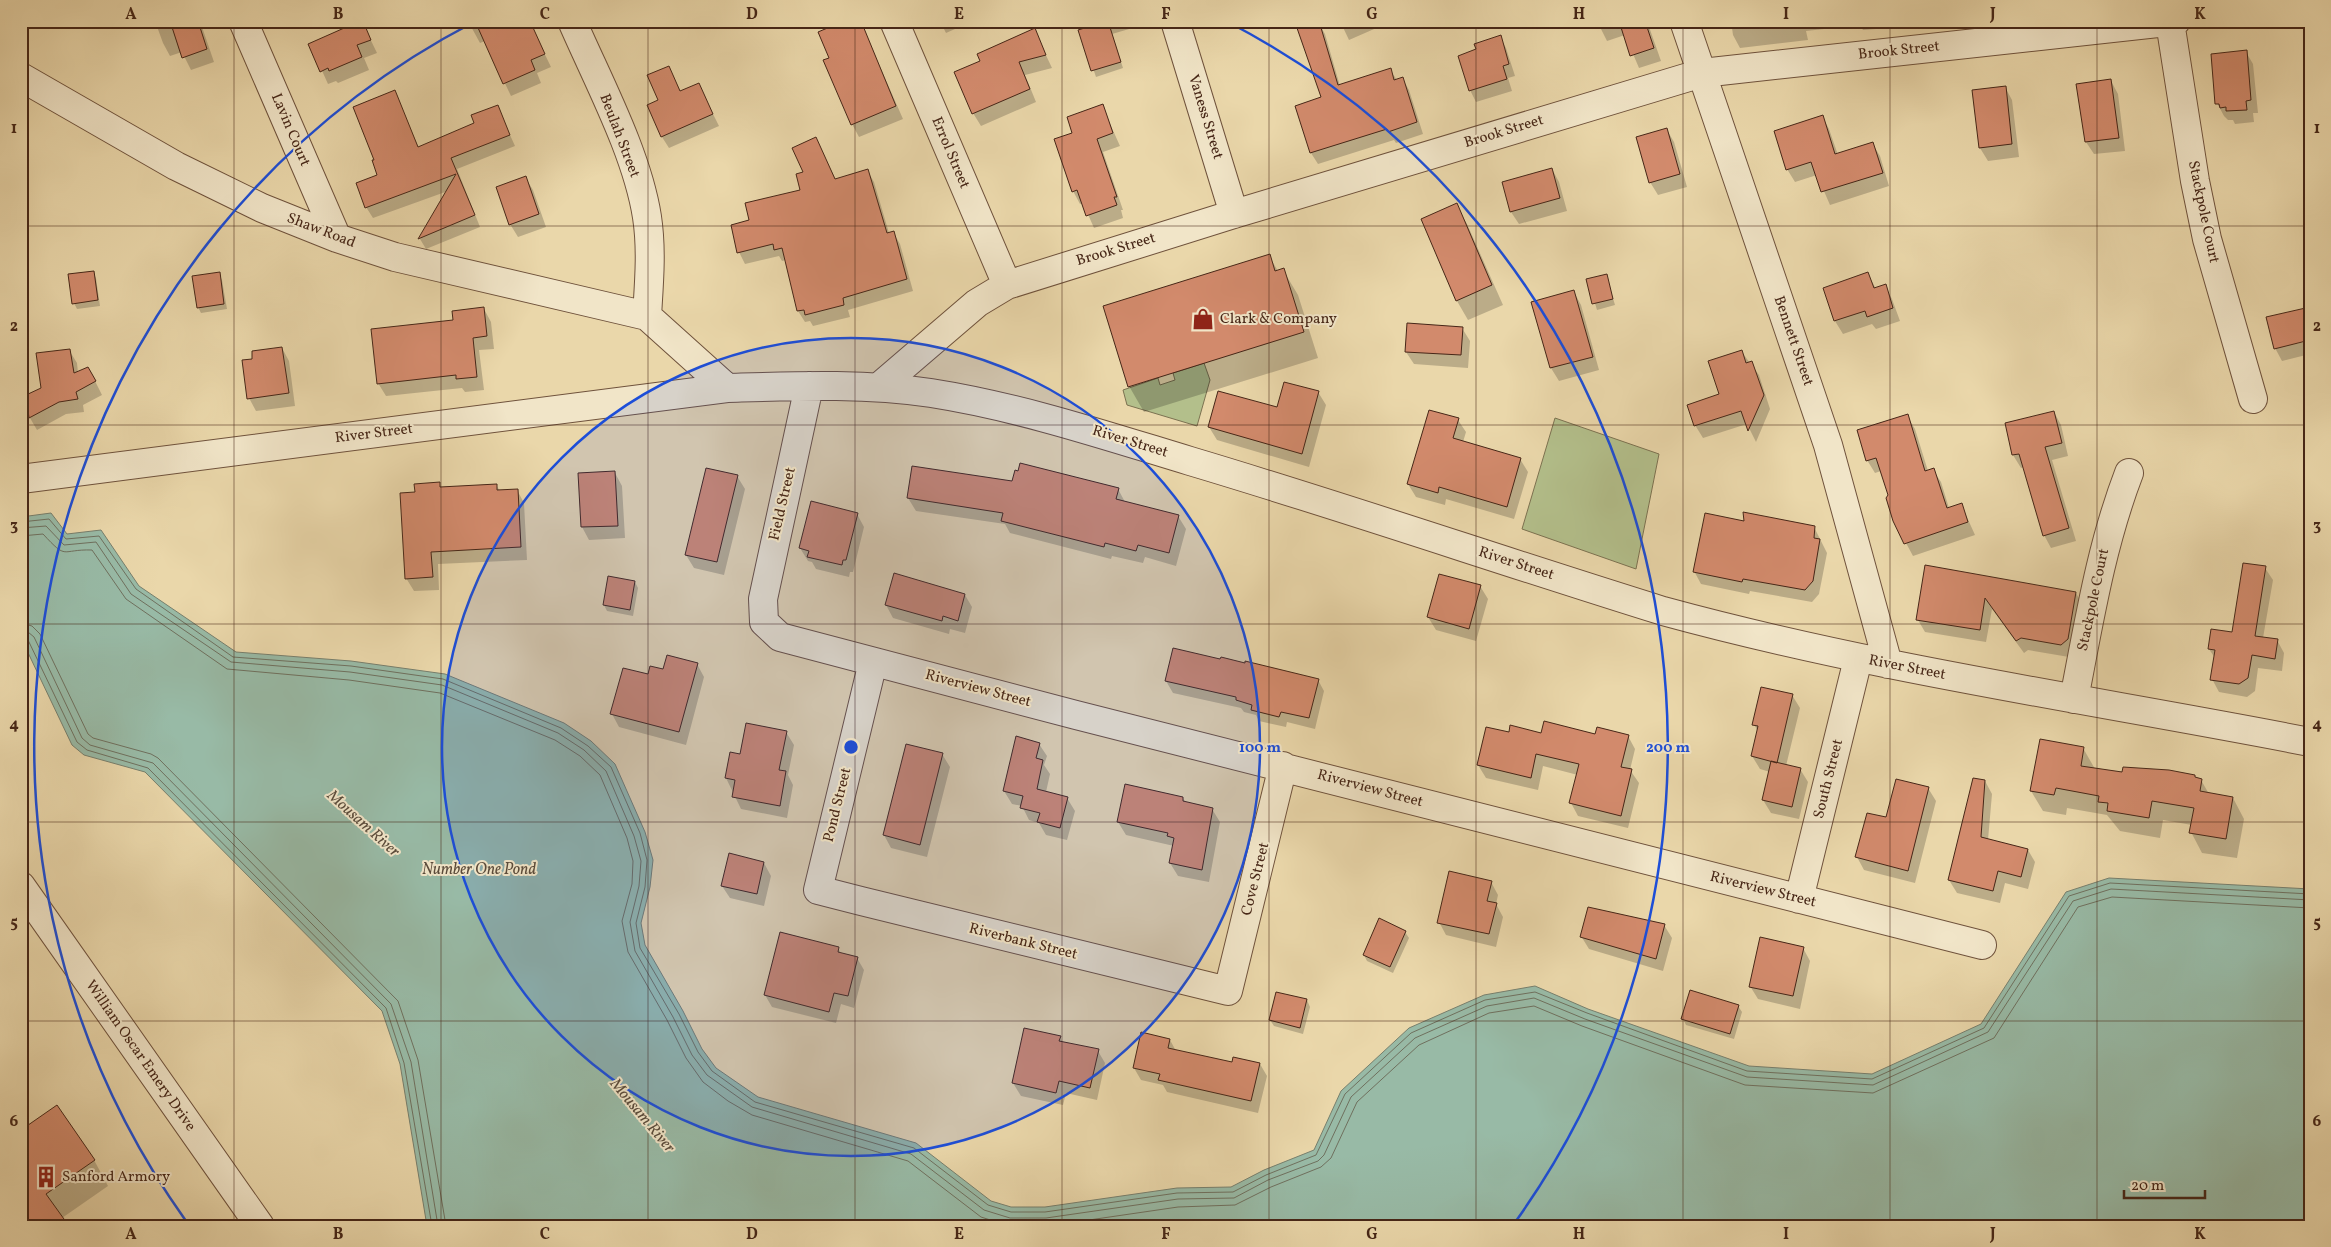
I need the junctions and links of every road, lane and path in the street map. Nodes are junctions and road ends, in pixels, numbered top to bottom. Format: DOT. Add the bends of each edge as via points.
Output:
graph roads {
  1 [pos="243,21"];
  2 [pos="572,21"];
  3 [pos="894,21"];
  4 [pos="1175,21"];
  5 [pos="1684,21"];
  6 [pos="2173,22"];
  7 [pos="1702,73"];
  8 [pos="21,77"];
  9 [pos="1234,214"];
  10 [pos="337,238"];
  11 [pos="1007,285"];
  12 [pos="647,316"];
  13 [pos="809,386"];
  14 [pos="879,387"];
  15 [pos="727,388"];
  16 [pos="2253,399"];
  17 [pos="2130,474"];
  18 [pos="33,478"];
  19 [pos="764,622"];
  20 [pos="1858,659"];
  21 [pos="873,662"];
  22 [pos="1888,664"];
  23 [pos="2074,699"];
  24 [pos="2310,742"];
  25 [pos="1283,766"];
  26 [pos="21,886"];
  27 [pos="818,890"];
  28 [pos="1799,899"];
  29 [pos="1982,945"];
  30 [pos="1228,991"];
  31 [pos="260,1226"];
  1 -- 10 [label="street, Lavin Court"];
  2 -- 12 [label="street, Beulah Street" via="632,161 647,216 650,252"];
  3 -- 11 [label="street, Errol Street"];
  4 -- 9 [label="street, Vaness Street"];
  5 -- 7 [label="street, Bennett Street"];
  6 -- 7 [label="street, Brook Street"];
  6 -- 16 [label="street, Stackpole Court" via="2195,182 2207,240"];
  7 -- 9 [label="street, Brook Street"];
  7 -- 22 [label="street, Bennett Street" via="1828,446"];
  8 -- 10 [label="street, Shaw Road" via="176,166 262,208"];
  9 -- 11 [label="street, Brook Street"];
  10 -- 12 [label="street, Shaw Road" via="405,260"];
  11 -- 14 [label="street, Brook Street" via="977,303"];
  12 -- 15 [label="street"];
  13 -- 14 [label="street, River Street"];
  13 -- 15 [label="street, River Street"];
  13 -- 19 [label="street, Field Street" via="763,599"];
  14 -- 20 [label="street, River Street" via="979,402 1072,425 1662,611"];
  15 -- 18 [label="street, River Street"];
  17 -- 23 [label="street, Stackpole Court" via="2114,512 2102,559"];
  19 -- 21 [label="street, Riverview Street" via="780,637"];
  20 -- 22 [label="street, River Street"];
  20 -- 28 [label="street, South Street"];
  21 -- 25 [label="street, Riverview Street"];
  21 -- 27 [label="street, Pond Street"];
  22 -- 23 [label="street, River Street"];
  23 -- 24 [label="street, River Street"];
  25 -- 28 [label="street, Riverview Street"];
  25 -- 30 [label="street, Cove Street"];
  26 -- 31 [label="street, William Oscar Emery Drive"];
  27 -- 30 [label="street, Riverbank Street"];
  28 -- 29 [label="street, Riverview Street"];
}
